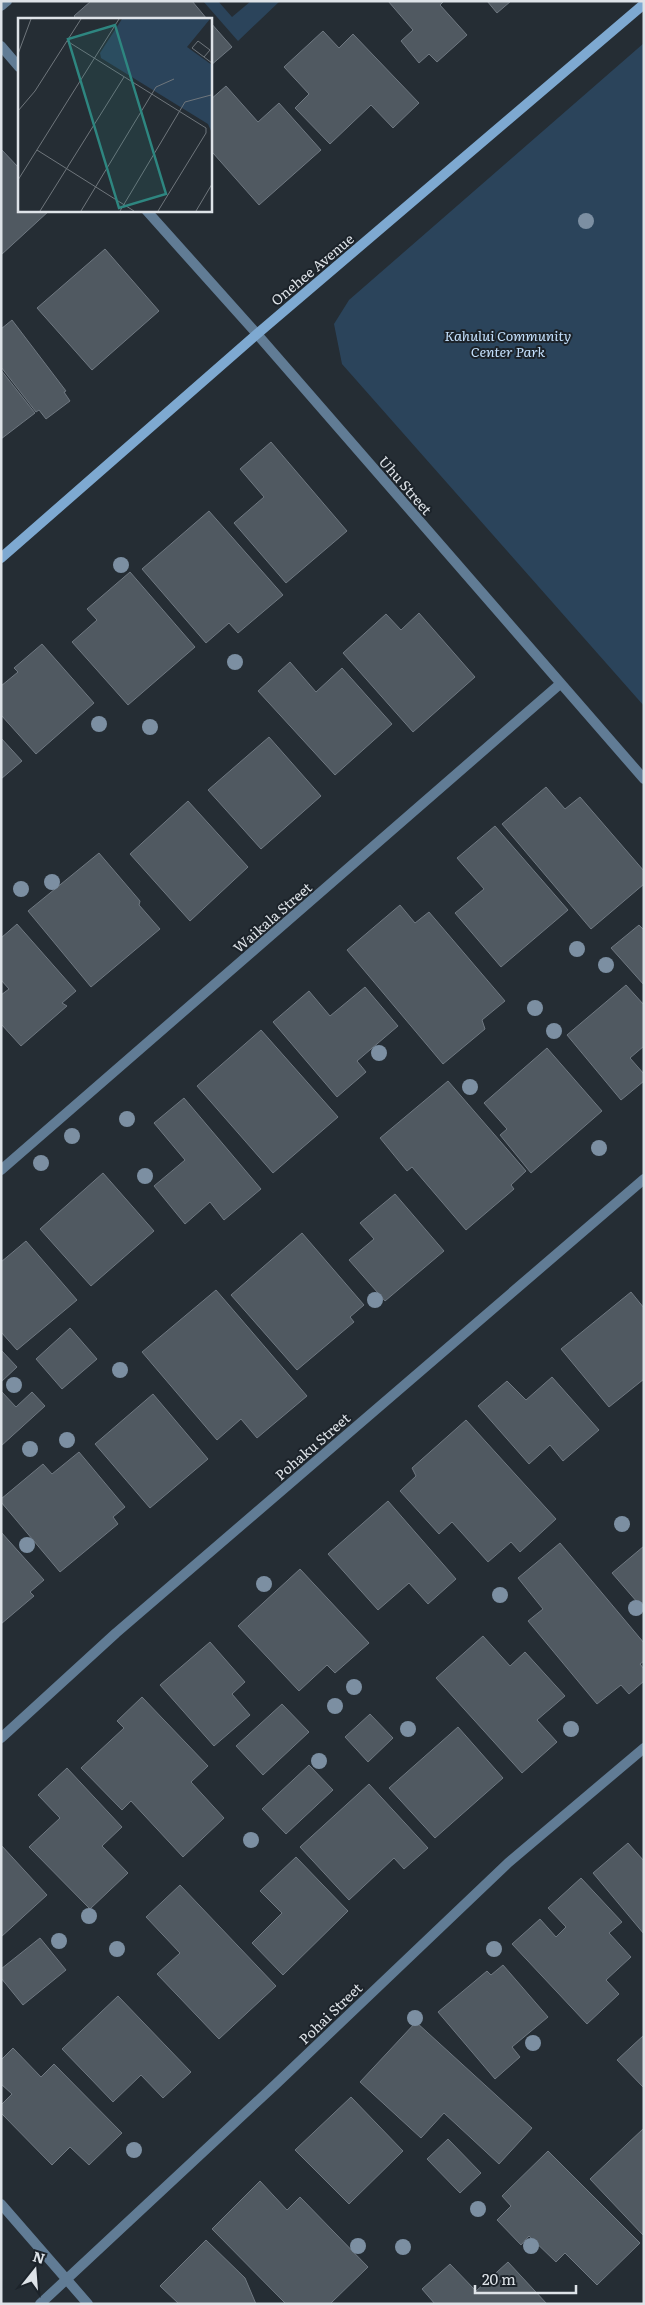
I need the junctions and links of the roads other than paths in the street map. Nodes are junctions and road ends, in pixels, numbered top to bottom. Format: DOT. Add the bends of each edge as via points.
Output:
graph roads {
  1 [pos="7,1"];
  2 [pos="644,4"];
  3 [pos="1,6"];
  4 [pos="1,46"];
  5 [pos="18,66"];
  6 [pos="147,211"];
  7 [pos="257,334"];
  8 [pos="1,558"];
  9 [pos="560,684"];
  10 [pos="644,780"];
  11 [pos="1,1170"];
  12 [pos="644,1179"];
  13 [pos="1,1738"];
  14 [pos="644,1748"];
  15 [pos="1,2204"];
  16 [pos="66,2279"];
  17 [pos="40,2304"];
  18 [pos="88,2304"];
  1 -- 3 [label="street"];
  2 -- 7 [label="street, Onehee Avenue"];
  4 -- 5 [label="street"];
  6 -- 7 [label="street, Uhu Street"];
  7 -- 8 [label="street, Onehee Avenue"];
  7 -- 9 [label="street, Uhu Street"];
  9 -- 10 [label="street, Uhu Street"];
  9 -- 11 [label="street, Waikala Street"];
  12 -- 13 [label="street, Pohaku Street" via="116,1633"];
  14 -- 16 [label="street, Pohai Street" via="508,1863"];
  15 -- 16 [label="street"];
  16 -- 17 [label="street, Pohai Street"];
  16 -- 18 [label="street"];
}
